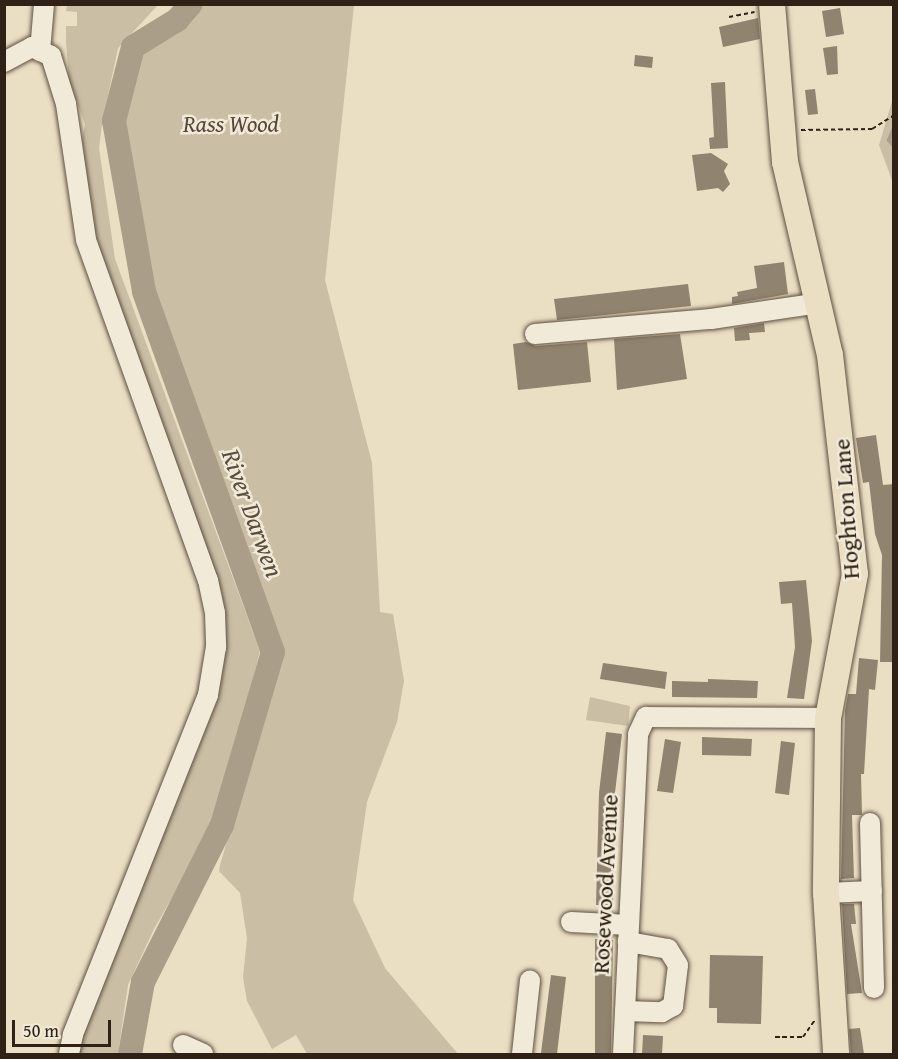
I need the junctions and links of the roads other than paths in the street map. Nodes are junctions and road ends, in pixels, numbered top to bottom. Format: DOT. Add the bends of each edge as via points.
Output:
graph roads {
  1 [pos="44,4"];
  2 [pos="772,7"];
  3 [pos="40,51"];
  4 [pos="4,62"];
  5 [pos="819,303"];
  6 [pos="535,334"];
  7 [pos="828,718"];
  8 [pos="870,823"];
  9 [pos="872,891"];
  10 [pos="826,893"];
  11 [pos="571,922"];
  12 [pos="628,933"];
  13 [pos="530,980"];
  14 [pos="874,988"];
  15 [pos="625,1011"];
  16 [pos="183,1045"];
  17 [pos="69,1054"];
  18 [pos="203,1054"];
  19 [pos="522,1054"];
  20 [pos="623,1054"];
  21 [pos="836,1054"];
  1 -- 3 [label="street"];
  2 -- 5 [label="main road, Hoghton Lane" via="785,162"];
  3 -- 4 [label="street" via="32,47"];
  3 -- 17 [label="street" via="51,56 66,104 86,240 208,580 215,613 216,647 208,695 72,1035"];
  5 -- 6 [label="street" via="711,319"];
  5 -- 7 [label="main road, Hoghton Lane" via="840,422 855,574"];
  7 -- 10 [label="main road, Hoghton Lane"];
  7 -- 12 [label="street, Rosewood Avenue" via="646,717 638,734"];
  8 -- 9 [label="street"];
  9 -- 10 [label="street"];
  9 -- 14 [label="street"];
  10 -- 21 [label="main road, Hoghton Lane"];
  11 -- 12 [label="street"];
  12 -- 15 [label="street, Rosewood Avenue"];
  12 -- 15 [label="street" via="668,949 678,965 673,1006 662,1012"];
  13 -- 19 [label="street"];
  15 -- 20 [label="street, Rosewood Avenue"];
  16 -- 18 [label="street"];
}
